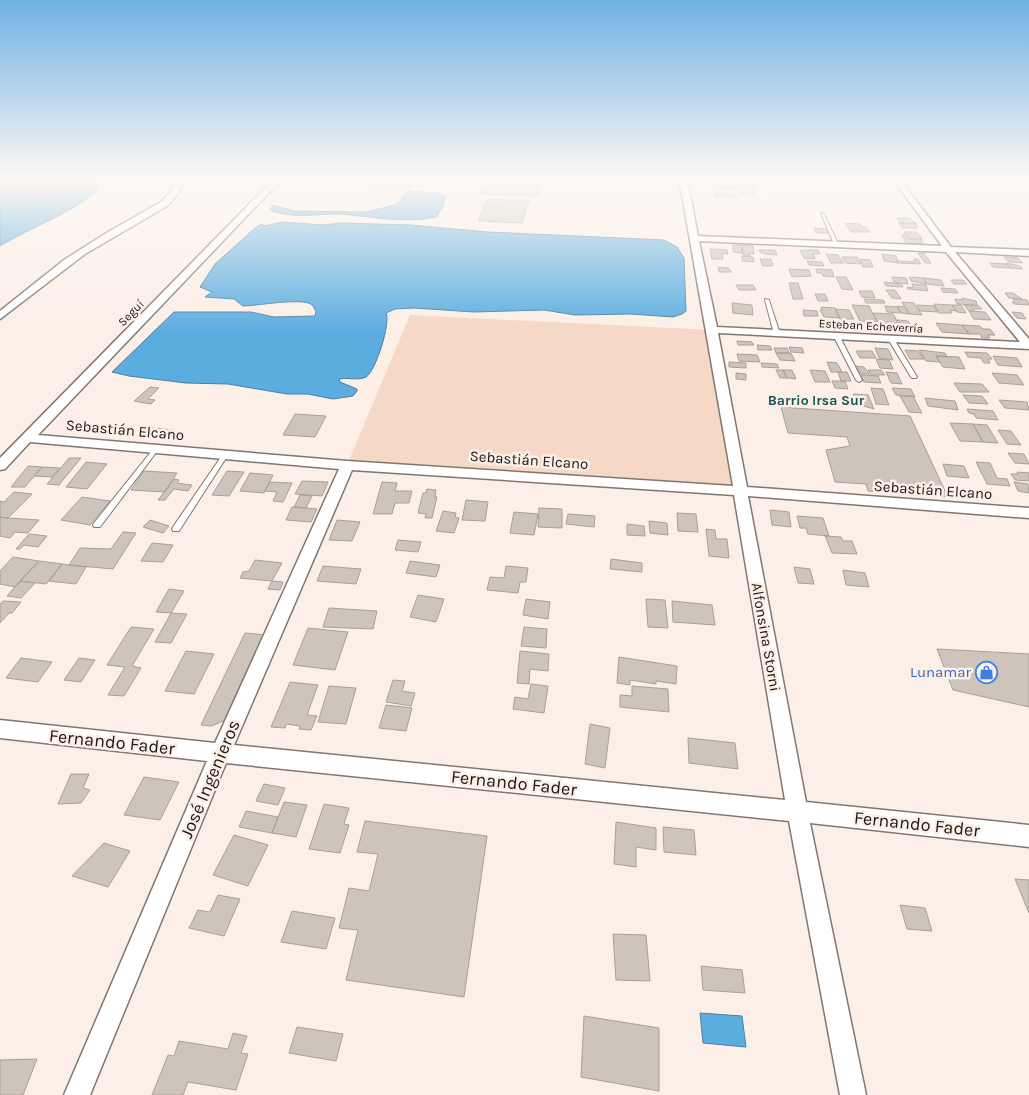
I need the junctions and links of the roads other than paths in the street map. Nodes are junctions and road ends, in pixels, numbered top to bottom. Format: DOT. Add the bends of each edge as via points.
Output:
graph roads {
  1 [pos="120,229"];
  2 [pos="230,229"];
  3 [pos="693,229"];
  4 [pos="829,229"];
  5 [pos="933,229"];
  6 [pos="695,238"];
  7 [pos="836,244"];
  8 [pos="948,249"];
  9 [pos="1029,253"];
  10 [pos="767,300"];
  11 [pos="0,316"];
  12 [pos="712,330"];
  13 [pos="777,334"];
  14 [pos="837,337"];
  15 [pos="891,339"];
  16 [pos="1029,346"];
  17 [pos="914,377"];
  18 [pos="858,380"];
  19 [pos="27,438"];
  20 [pos="156,449"];
  21 [pos="225,455"];
  22 [pos="347,465"];
  23 [pos="0,466"];
  24 [pos="740,491"];
  25 [pos="1029,513"];
  26 [pos="97,525"];
  27 [pos="176,529"];
  28 [pos="0,729"];
  29 [pos="220,754"];
  30 [pos="797,811"];
  31 [pos="1029,836"];
  32 [pos="77,1095"];
  33 [pos="853,1095"];
  1 -- 11 [label="street" via="31,289"];
  2 -- 19 [label="street, Seguí"];
  3 -- 6 [label="street, Alfonsina Storni"];
  4 -- 7 [label="lane"];
  5 -- 8 [label="street"];
  6 -- 7 [label="street"];
  6 -- 12 [label="street, Alfonsina Storni"];
  7 -- 8 [label="street"];
  8 -- 9 [label="street"];
  8 -- 16 [label="street"];
  10 -- 13 [label="lane"];
  12 -- 13 [label="street, Esteban Echeverría"];
  12 -- 24 [label="street, Alfonsina Storni"];
  13 -- 14 [label="street, Esteban Echeverría"];
  14 -- 15 [label="street, Esteban Echeverría"];
  14 -- 18 [label="lane"];
  15 -- 16 [label="street, Esteban Echeverría"];
  15 -- 17 [label="lane"];
  19 -- 20 [label="street, Sebastián Elcano"];
  19 -- 23 [label="street, Seguí"];
  20 -- 21 [label="street, Sebastián Elcano"];
  20 -- 26 [label="lane"];
  21 -- 22 [label="street, Sebastián Elcano"];
  21 -- 27 [label="lane"];
  22 -- 24 [label="street, Sebastián Elcano"];
  22 -- 29 [label="street, José Ingenieros"];
  24 -- 25 [label="street, Sebastián Elcano"];
  24 -- 30 [label="street, Alfonsina Storni"];
  28 -- 29 [label="street, Fernando Fader"];
  29 -- 30 [label="street, Fernando Fader"];
  29 -- 32 [label="street, José Ingenieros"];
  30 -- 31 [label="street, Fernando Fader"];
  30 -- 33 [label="street, Alfonsina Storni"];
}
